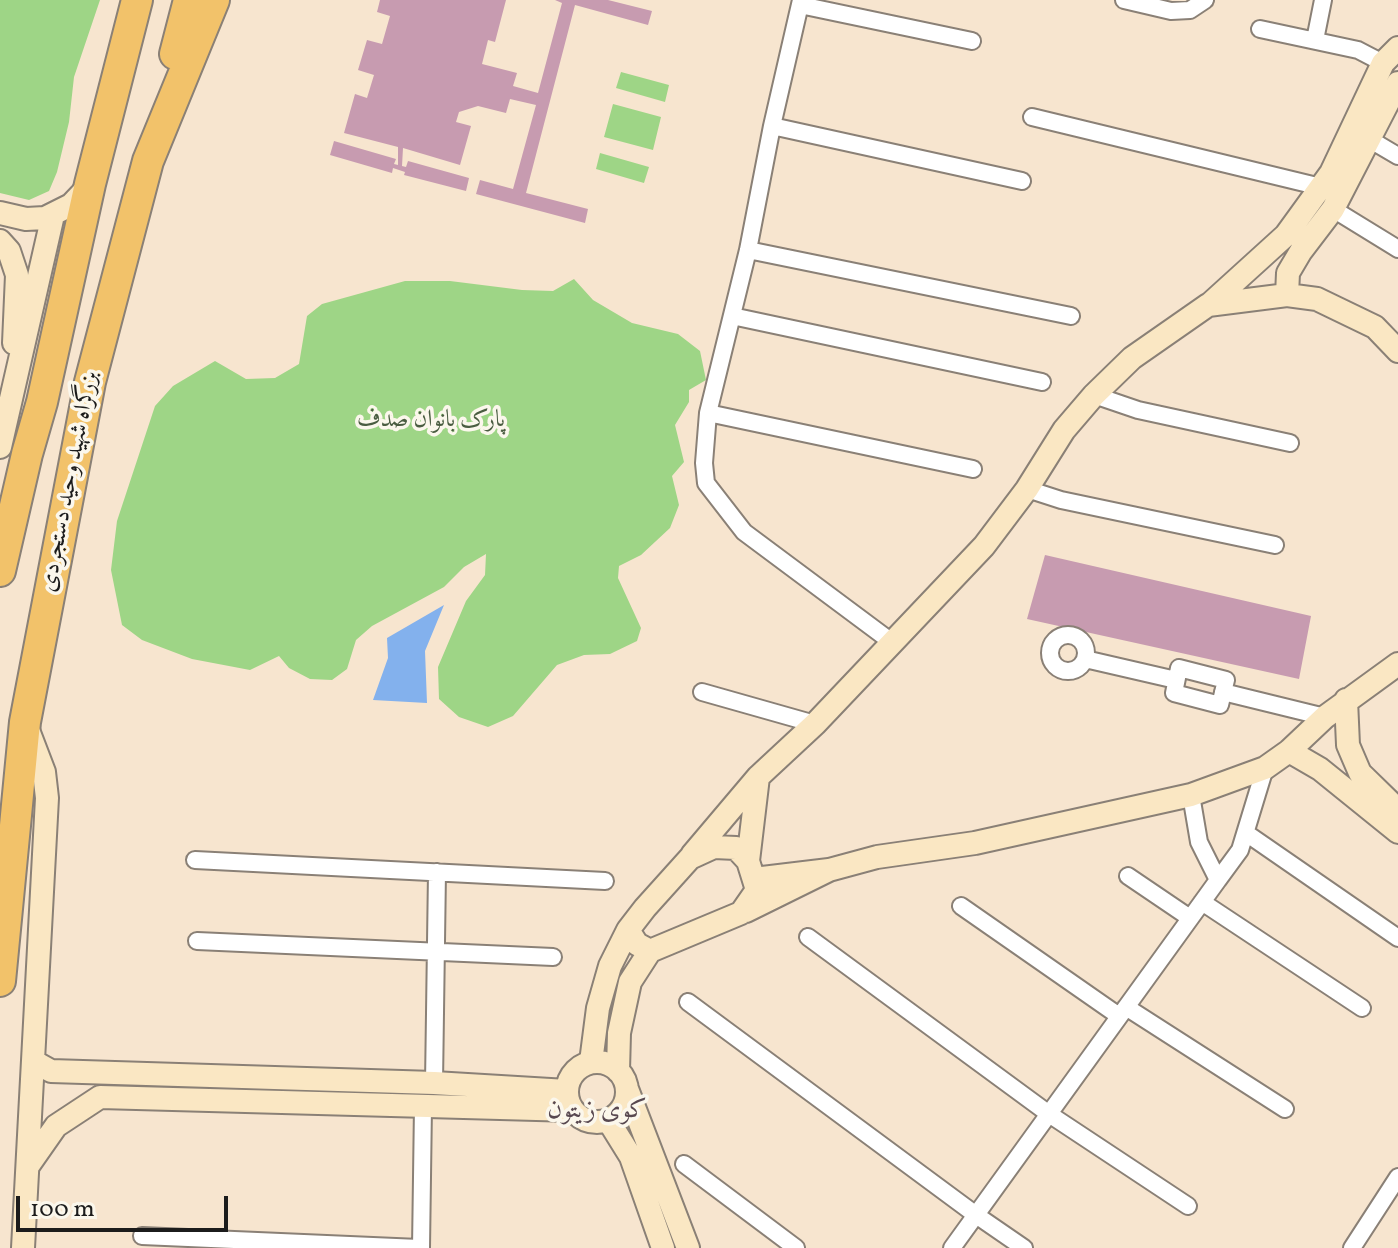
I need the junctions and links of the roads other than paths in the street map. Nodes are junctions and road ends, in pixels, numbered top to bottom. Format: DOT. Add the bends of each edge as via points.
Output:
graph roads {
  1 [pos="137,0"];
  2 [pos="155,0"];
  3 [pos="189,0"];
  4 [pos="214,0"];
  5 [pos="1124,0"];
  6 [pos="1205,0"];
  7 [pos="1323,0"];
  8 [pos="800,2"];
  9 [pos="1260,29"];
  10 [pos="1315,40"];
  11 [pos="972,41"];
  12 [pos="1390,55"];
  13 [pos="1398,83"];
  14 [pos="1032,117"];
  15 [pos="772,126"];
  16 [pos="1369,139"];
  17 [pos="1398,156"];
  18 [pos="148,161"];
  19 [pos="1022,181"];
  20 [pos="90,184"];
  21 [pos="1321,187"];
  22 [pos="1333,209"];
  23 [pos="0,213"];
  24 [pos="53,215"];
  25 [pos="0,241"];
  26 [pos="1398,249"];
  27 [pos="748,250"];
  28 [pos="1287,295"];
  29 [pos="1208,305"];
  30 [pos="732,316"];
  31 [pos="1071,316"];
  32 [pos="1398,351"];
  33 [pos="1042,382"];
  34 [pos="1094,395"];
  35 [pos="11,405"];
  36 [pos="708,413"];
  37 [pos="1290,443"];
  38 [pos="0,447"];
  39 [pos="973,469"];
  40 [pos="1027,489"];
  41 [pos="1275,545"];
  42 [pos="0,571"];
  43 [pos="893,643"];
  44 [pos="1085,659"];
  45 [pos="1398,664"];
  46 [pos="1176,680"];
  47 [pos="702,692"];
  48 [pos="1223,692"];
  49 [pos="1346,700"];
  50 [pos="1325,717"];
  51 [pos="25,722"];
  52 [pos="815,724"];
  53 [pos="1289,751"];
  54 [pos="1265,768"];
  55 [pos="758,777"];
  56 [pos="1191,795"];
  57 [pos="1398,810"];
  58 [pos="1398,832"];
  59 [pos="1246,833"];
  60 [pos="690,858"];
  61 [pos="195,860"];
  62 [pos="751,870"];
  63 [pos="829,870"];
  64 [pos="437,872"];
  65 [pos="1128,876"];
  66 [pos="1218,880"];
  67 [pos="605,881"];
  68 [pos="1202,902"];
  69 [pos="961,906"];
  70 [pos="741,913"];
  71 [pos="1190,918"];
  72 [pos="628,930"];
  73 [pos="808,937"];
  74 [pos="1398,938"];
  75 [pos="197,941"];
  76 [pos="650,951"];
  77 [pos="435,953"];
  78 [pos="553,957"];
  79 [pos="0,981"];
  80 [pos="688,1002"];
  81 [pos="1362,1008"];
  82 [pos="1123,1012"];
  83 [pos="33,1061"];
  84 [pos="591,1062"];
  85 [pos="132,1072"];
  86 [pos="623,1079"];
  87 [pos="434,1083"];
  88 [pos="132,1098"];
  89 [pos="570,1100"];
  90 [pos="423,1106"];
  91 [pos="1285,1109"];
  92 [pos="1049,1114"];
  93 [pos="608,1120"];
  94 [pos="684,1164"];
  95 [pos="28,1166"];
  96 [pos="1398,1177"];
  97 [pos="1188,1206"];
  98 [pos="976,1215"];
  99 [pos="142,1236"];
  100 [pos="23,1248"];
  101 [pos="420,1248"];
  102 [pos="663,1248"];
  103 [pos="688,1248"];
  104 [pos="796,1248"];
  105 [pos="952,1248"];
  106 [pos="1024,1248"];
  107 [pos="1352,1248"];
  1 -- 20 [label="highway, بزرگراه شهید وحید دستجردی"];
  2 -- 20 [label="highway"];
  3 -- 18 [label="highway"];
  4 -- 18 [label="highway, بزرگراه شهید وحید دستجردی"];
  5 -- 6 [label="street" via="1171,11 1190,10"];
  7 -- 10 [label="street"];
  8 -- 11 [label="street"];
  8 -- 15 [label="street"];
  9 -- 10 [label="street"];
  10 -- 12 [label="street"];
  12 -- 21 [label="street"];
  13 -- 16 [label="street"];
  14 -- 21 [label="street"];
  15 -- 19 [label="street"];
  15 -- 27 [label="street"];
  16 -- 17 [label="street"];
  16 -- 22 [label="street"];
  18 -- 51 [label="highway, بزرگراه شهید وحید دستجردی" via="90,382"];
  20 -- 24 [label="street"];
  20 -- 42 [label="highway, بزرگراه شهید وحید دستجردی"];
  21 -- 29 [label="street" via="1286,235"];
  22 -- 26 [label="street"];
  22 -- 28 [label="street" via="1288,273"];
  23 -- 24 [label="street" via="26,219"];
  24 -- 35 [label="street"];
  25 -- 35 [label="street" via="17,275"];
  27 -- 30 [label="street"];
  27 -- 31 [label="street"];
  28 -- 29 [label="street"];
  28 -- 32 [label="street" via="1317,299 1375,327"];
  29 -- 34 [label="street" via="1132,358"];
  30 -- 33 [label="street"];
  30 -- 36 [label="street"];
  34 -- 37 [label="street" via="1138,410"];
  34 -- 40 [label="street" via="1064,430"];
  35 -- 38 [label="street"];
  36 -- 39 [label="street"];
  36 -- 43 [label="street" via="706,483 744,532"];
  40 -- 41 [label="street"];
  40 -- 43 [label="street" via="984,546"];
  43 -- 52 [label="street"];
  44 -- 46 [label="street"];
  45 -- 49 [label="street"];
  46 -- 48 [label="street" via="1179,668 1226,680"];
  46 -- 48 [label="street" via="1174,693 1220,705"];
  47 -- 52 [label="street"];
  48 -- 50 [label="street"];
  49 -- 50 [label="street"];
  49 -- 57 [label="street" via="1348,745 1360,773"];
  50 -- 53 [label="street"];
  51 -- 79 [label="highway, بزرگراه شهید وحید دستجردی"];
  51 -- 83 [label="street" via="44,772 47,798"];
  52 -- 55 [label="street"];
  53 -- 54 [label="street"];
  53 -- 58 [label="street" via="1320,769"];
  54 -- 56 [label="street"];
  54 -- 59 [label="street"];
  55 -- 60 [label="street"];
  55 -- 62 [label="street"];
  56 -- 63 [label="street"];
  56 -- 66 [label="street" via="1199,842"];
  59 -- 66 [label="street"];
  59 -- 74 [label="street"];
  60 -- 62 [label="street" via="714,847 736,848"];
  60 -- 72 [label="street"];
  61 -- 64 [label="street"];
  62 -- 63 [label="street"];
  62 -- 70 [label="street" via="757,890"];
  63 -- 70 [label="street"];
  64 -- 67 [label="street"];
  64 -- 77 [label="street"];
  65 -- 71 [label="street"];
  66 -- 68 [label="street"];
  68 -- 71 [label="street"];
  68 -- 81 [label="street"];
  69 -- 82 [label="street"];
  70 -- 76 [label="street"];
  71 -- 82 [label="street"];
  72 -- 76 [label="street"];
  72 -- 84 [label="street" via="598,1008"];
  73 -- 92 [label="street"];
  75 -- 77 [label="street"];
  76 -- 86 [label="street" via="630,982 619,1033"];
  77 -- 78 [label="street"];
  77 -- 87 [label="street"];
  80 -- 98 [label="street"];
  82 -- 91 [label="street"];
  82 -- 92 [label="street"];
  83 -- 85 [label="street" via="51,1071"];
  83 -- 95 [label="street"];
  84 -- 86 [label="street" via="610,1065"];
  84 -- 89 [label="street" via="574,1072"];
  85 -- 87 [label="street"];
  85 -- 88 [label="street"];
  86 -- 93 [label="street" via="623,1107"];
  86 -- 103 [label="street"];
  87 -- 89 [label="street"];
  88 -- 90 [label="street"];
  88 -- 95 [label="street" via="100,1097 56,1126"];
  89 -- 90 [label="street"];
  89 -- 93 [label="street" via="589,1121"];
  90 -- 101 [label="street"];
  92 -- 97 [label="street"];
  92 -- 98 [label="street"];
  93 -- 102 [label="street" via="631,1157"];
  94 -- 104 [label="street"];
  95 -- 100 [label="street"];
  96 -- 107 [label="street"];
  98 -- 105 [label="street"];
  98 -- 106 [label="street"];
  99 -- 101 [label="street"];
}
